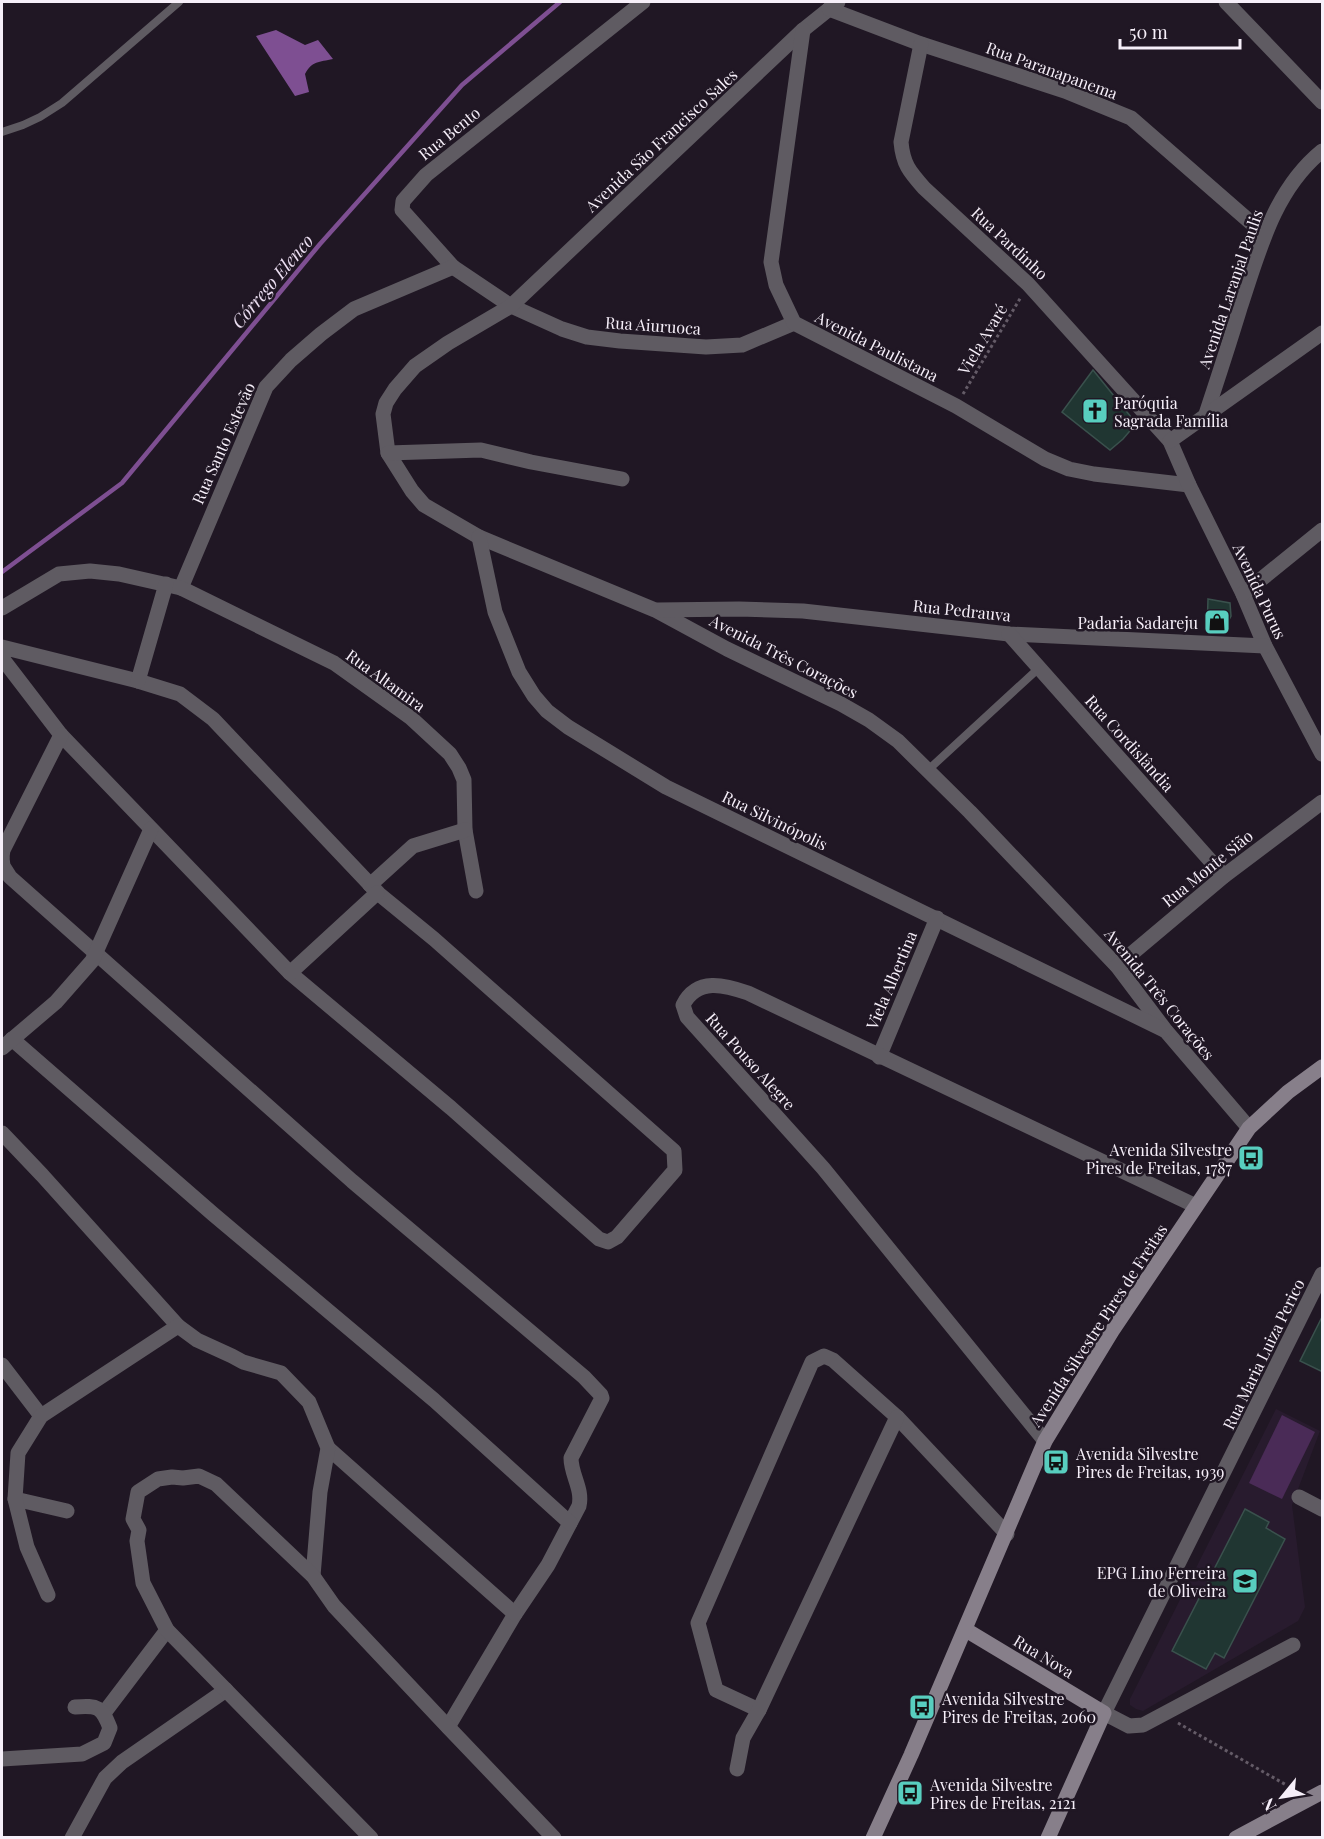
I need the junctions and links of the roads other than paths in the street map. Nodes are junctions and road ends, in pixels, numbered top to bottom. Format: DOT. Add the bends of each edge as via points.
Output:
graph roads {
  1 [pos="179,2"];
  2 [pos="643,2"];
  3 [pos="1226,2"];
  4 [pos="834,5"];
  5 [pos="803,30"];
  6 [pos="921,44"];
  7 [pos="1323,102"];
  8 [pos="2,132"];
  9 [pos="1323,151"];
  10 [pos="1264,234"];
  11 [pos="453,267"];
  12 [pos="511,306"];
  13 [pos="794,323"];
  14 [pos="1323,333"];
  15 [pos="1205,417"];
  16 [pos="1170,441"];
  17 [pos="388,453"];
  18 [pos="622,479"];
  19 [pos="1189,485"];
  20 [pos="1323,530"];
  21 [pos="479,537"];
  22 [pos="173,586"];
  23 [pos="1243,594"];
  24 [pos="2,608"];
  25 [pos="655,610"];
  26 [pos="1009,634"];
  27 [pos="1266,646"];
  28 [pos="2,647"];
  29 [pos="2,658"];
  30 [pos="1039,668"];
  31 [pos="138,681"];
  32 [pos="61,735"];
  33 [pos="1322,752"];
  34 [pos="928,770"];
  35 [pos="1323,802"];
  36 [pos="151,829"];
  37 [pos="465,830"];
  38 [pos="2,858"];
  39 [pos="1224,876"];
  40 [pos="374,889"];
  41 [pos="476,891"];
  42 [pos="937,918"];
  43 [pos="96,953"];
  44 [pos="1117,966"];
  45 [pos="290,973"];
  46 [pos="1166,1031"];
  47 [pos="7,1044"];
  48 [pos="879,1057"];
  49 [pos="1323,1067"];
  50 [pos="1249,1128"];
  51 [pos="2,1133"];
  52 [pos="1196,1206"];
  53 [pos="1323,1274"];
  54 [pos="178,1326"];
  55 [pos="2,1365"];
  56 [pos="41,1416"];
  57 [pos="897,1417"];
  58 [pos="1045,1441"];
  59 [pos="328,1448"];
  60 [pos="1299,1497"];
  61 [pos="15,1498"];
  62 [pos="1323,1509"];
  63 [pos="67,1511"];
  64 [pos="570,1523"];
  65 [pos="1007,1534"];
  66 [pos="313,1576"];
  67 [pos="48,1595"];
  68 [pos="514,1614"];
  69 [pos="166,1630"];
  70 [pos="966,1630"];
  71 [pos="1293,1645"];
  72 [pos="226,1690"];
  73 [pos="75,1707"];
  74 [pos="759,1710"];
  75 [pos="104,1713"];
  76 [pos="1104,1713"];
  77 [pos="447,1728"];
  78 [pos="2,1759"];
  79 [pos="737,1769"];
  80 [pos="1316,1796"];
  81 [pos="72,1838"];
  82 [pos="371,1838"];
  83 [pos="554,1838"];
  84 [pos="873,1838"];
  85 [pos="1047,1838"];
  86 [pos="1236,1838"];
  1 -- 8 [label="lane" via="62,103"];
  2 -- 11 [label="street, Rua Bento" via="426,175 403,201 402,210"];
  3 -- 7 [label="street"];
  4 -- 5 [label="street, Avenida São Francisco Sales"];
  4 -- 6 [label="street, Rua Paranapanema"];
  5 -- 12 [label="street, Avenida São Francisco Sales"];
  5 -- 13 [label="street, Avenida Paulistana" via="771,262 776,285"];
  6 -- 10 [label="street, Rua Paranapanema" via="1065,91 1131,118"];
  6 -- 16 [label="street, Rua Pardinho" via="901,142 909,172 1028,284"];
  9 -- 10 [label="street, Avenida Laranjal Paulis" via="1296,178"];
  10 -- 15 [label="street, Avenida Laranjal Paulis"];
  11 -- 12 [label="street, Rua Bento"];
  11 -- 22 [label="street, Rua Santo Estevão" via="354,309 306,347 266,387"];
  12 -- 13 [label="street, Rua Aiuruoca" via="587,337 706,347 742,345"];
  12 -- 17 [label="street, Avenida Três Corações" via="448,343 416,366 395,389 383,414"];
  13 -- 19 [label="street, Avenida Paulistana" via="1069,469"];
  14 -- 15 [label="street"];
  15 -- 16 [label="street"];
  16 -- 19 [label="street, Avenida Purus"];
  17 -- 18 [label="street" via="482,450"];
  17 -- 21 [label="street, Avenida Três Corações" via="424,505"];
  19 -- 23 [label="street, Avenida Purus"];
  20 -- 23 [label="street"];
  21 -- 25 [label="street, Avenida Três Corações"];
  21 -- 42 [label="street, Rua Silvinópolis" via="495,612 519,672 547,711 568,728 666,787"];
  22 -- 24 [label="street" via="90,571 59,574"];
  22 -- 31 [label="street, Rua Santo Estevão"];
  22 -- 37 [label="street, Rua Altamira" via="334,663 411,718 450,754 459,768 464,780"];
  23 -- 27 [label="street, Avenida Purus"];
  25 -- 26 [label="street, Rua Pedrauva" via="803,611"];
  25 -- 34 [label="street, Avenida Três Corações" via="869,720"];
  26 -- 27 [label="street, Rua Pedrauva"];
  26 -- 30 [label="street, Rua Cordislândia"];
  27 -- 33 [label="street, Avenida Purus"];
  28 -- 31 [label="street"];
  29 -- 32 [label="street"];
  30 -- 34 [label="lane"];
  30 -- 39 [label="street, Rua Cordislândia"];
  31 -- 40 [label="street" via="180,694 213,719"];
  32 -- 36 [label="street"];
  32 -- 38 [label="street"];
  34 -- 44 [label="street, Avenida Três Corações"];
  35 -- 39 [label="street, Rua Monte Sião"];
  36 -- 43 [label="street"];
  36 -- 45 [label="street"];
  37 -- 40 [label="street" via="413,846"];
  37 -- 41 [label="street, Rua Altamira"];
  38 -- 43 [label="street" via="10,877"];
  39 -- 44 [label="street, Rua Monte Sião"];
  40 -- 45 [label="street"];
  40 -- 45 [label="street" via="674,1151 675,1170 617,1237 608,1242 599,1239"];
  42 -- 46 [label="street, Rua Silvinópolis"];
  42 -- 48 [label="street, Viela Albertina"];
  43 -- 47 [label="street" via="56,1002"];
  43 -- 64 [label="street" via="601,1393 602,1398 571,1458 581,1497"];
  44 -- 46 [label="street, Avenida Três Corações"];
  46 -- 50 [label="street, Avenida Três Corações"];
  47 -- 64 [label="street" via="434,1400"];
  48 -- 52 [label="street, Rua Pouso Alegre"];
  48 -- 58 [label="street, Rua Pouso Alegre" via="728,986 699,988 688,995 683,1005 687,1017 823,1168"];
  49 -- 50 [label="main road, Avenida Silvestre Pires de Freitas"];
  50 -- 52 [label="main road, Avenida Silvestre Pires de Freitas"];
  51 -- 54 [label="street"];
  52 -- 58 [label="main road, Avenida Silvestre Pires de Freitas" via="1112,1331"];
  53 -- 76 [label="street, Rua Maria Luiza Perico"];
  54 -- 56 [label="street"];
  54 -- 59 [label="street" via="196,1340 243,1362 280,1373 309,1402"];
  55 -- 56 [label="street"];
  56 -- 61 [label="street" via="18,1453"];
  57 -- 65 [label="street"];
  57 -- 74 [label="street"];
  57 -- 74 [label="street" via="833,1360 824,1356 812,1362 698,1623 716,1689"];
  58 -- 65 [label="main road, Avenida Silvestre Pires de Freitas"];
  59 -- 66 [label="street"];
  59 -- 68 [label="street"];
  60 -- 62 [label="street"];
  61 -- 63 [label="street"];
  61 -- 67 [label="street" via="27,1547"];
  64 -- 68 [label="street" via="548,1565"];
  65 -- 70 [label="main road, Avenida Silvestre Pires de Freitas"];
  66 -- 69 [label="street" via="216,1484 199,1476 158,1479 138,1492 133,1520 139,1530 143,1583"];
  66 -- 77 [label="street" via="334,1606"];
  68 -- 77 [label="street"];
  69 -- 72 [label="street"];
  69 -- 75 [label="street"];
  70 -- 76 [label="main road, Rua Nova"];
  70 -- 84 [label="main road, Avenida Silvestre Pires de Freitas"];
  71 -- 76 [label="street" via="1143,1725 1129,1726"];
  72 -- 81 [label="street" via="113,1770"];
  72 -- 82 [label="street"];
  73 -- 75 [label="street" via="91,1706"];
  74 -- 79 [label="street" via="743,1738"];
  75 -- 78 [label="street" via="110,1728 104,1743 82,1754"];
  76 -- 85 [label="main road, Rua Maria Luiza Perico"];
  77 -- 83 [label="street"];
  80 -- 86 [label="main road"];
}
